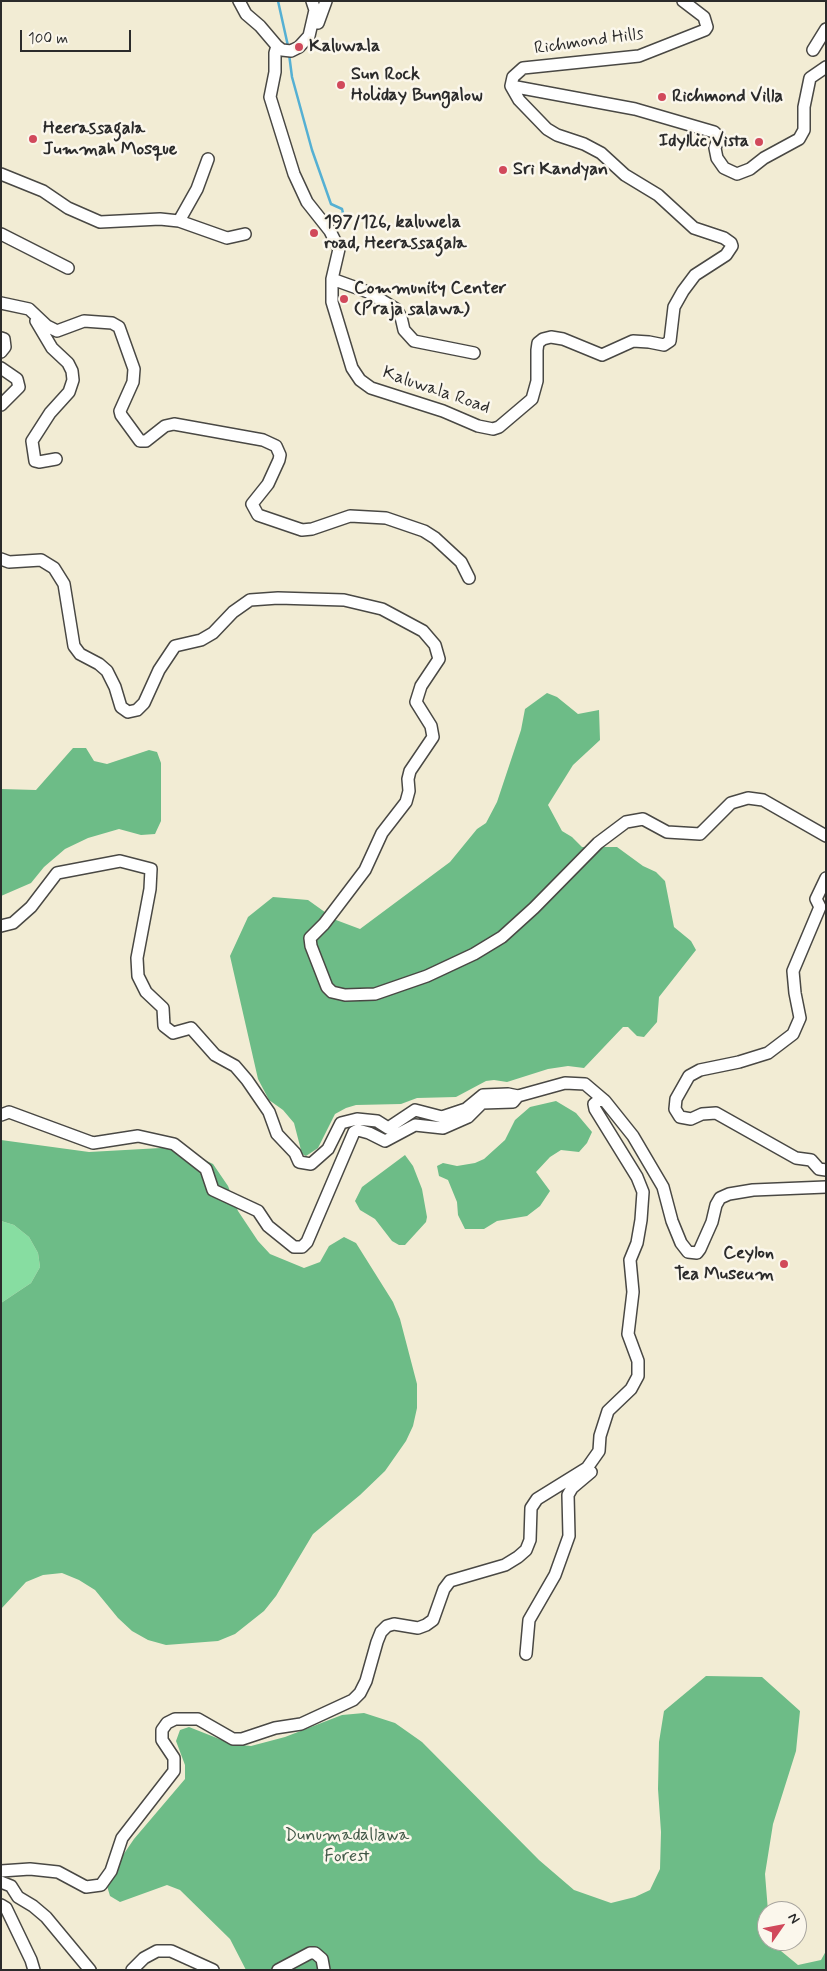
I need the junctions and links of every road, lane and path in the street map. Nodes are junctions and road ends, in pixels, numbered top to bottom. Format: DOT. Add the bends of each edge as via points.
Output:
graph roads {
  1 [pos="239,1"];
  2 [pos="312,1"];
  3 [pos="326,1"];
  4 [pos="683,1"];
  5 [pos="826,29"];
  6 [pos="309,36"];
  7 [pos="283,49"];
  8 [pos="813,50"];
  9 [pos="826,67"];
  10 [pos="511,86"];
  11 [pos="208,159"];
  12 [pos="1,174"];
  13 [pos="179,221"];
  14 [pos="1,234"];
  15 [pos="245,234"];
  16 [pos="68,268"];
  17 [pos="332,279"];
  18 [pos="1,303"];
  19 [pos="29,309"];
  20 [pos="1,338"];
  21 [pos="1,352"];
  22 [pos="474,353"];
  23 [pos="1,368"];
  24 [pos="1,405"];
  25 [pos="56,459"];
  26 [pos="1,559"];
  27 [pos="469,578"];
  28 [pos="826,836"];
  29 [pos="826,878"];
  30 [pos="1,926"];
  31 [pos="518,1096"];
  32 [pos="605,1101"];
  33 [pos="1,1115"];
  34 [pos="826,1170"];
  35 [pos="826,1187"];
  36 [pos="599,1451"];
  37 [pos="526,1654"];
  38 [pos="1,1871"];
  39 [pos="6,1884"];
  40 [pos="1,1905"];
  41 [pos="34,1970"];
  42 [pos="90,1970"];
  43 [pos="132,1970"];
  44 [pos="213,1970"];
  45 [pos="278,1970"];
  46 [pos="324,1970"];
  1 -- 7 [label="street" via="246,14"];
  2 -- 6 [label="street" via="316,10"];
  3 -- 6 [label="street"];
  4 -- 10 [label="street, Richmond Hills" via="704,17 706,30 639,56 523,68 513,77"];
  5 -- 8 [label="street"];
  6 -- 7 [label="street" via="299,47"];
  7 -- 17 [label="street, Kaluwala Road" via="275,53 270,97 294,174 307,202 330,230 339,249"];
  9 -- 10 [label="street" via="810,78 804,107 804,130 799,139 737,174 724,168 717,158 715,148 719,137 714,132 635,109"];
  10 -- 17 [label="street, Kaluwala Road" via="519,100 547,129 601,153 625,175 658,195 694,228 732,243 726,255 695,275 683,291 674,307 670,341 664,345 633,341 602,354 563,339 543,339 538,343 537,381 532,399 493,429 371,388 360,380 352,368 332,302"];
  11 -- 13 [label="street" via="197,189"];
  12 -- 13 [label="street" via="43,191 68,208 100,222"];
  13 -- 15 [label="street" via="227,238"];
  14 -- 16 [label="street"];
  17 -- 22 [label="street" via="368,292 396,309 404,330 414,341"];
  18 -- 19 [label="street"];
  19 -- 25 [label="street" via="52,348 72,371 73,380 68,392 32,441 35,460"];
  19 -- 27 [label="street" via="56,331 84,321 112,323 119,327 134,369 133,382 120,411 140,441 146,441 165,426 174,424 263,440 276,446 279,460 268,484 252,504 258,515 302,530 350,516 386,518 435,538 461,562"];
  20 -- 21 [label="street" via="5,348"];
  23 -- 24 [label="street" via="17,379 19,387"];
  26 -- 28 [label="street" via="9,562 41,560 54,568 64,584 74,646 80,654 107,672 121,707 128,712 137,710 144,703 159,670 175,646 201,640 213,633 250,600 344,600 382,609 423,631 435,645 439,659 421,686 416,702 431,726 433,737 410,771 406,802 382,833 365,870 310,938 327,987 332,992 375,994 428,976 474,954 509,931 598,843 626,822 643,819 667,832 700,834 731,803 748,798 763,800"];
  29 -- 34 [label="street" via="816,899 820,907 794,971 794,992 800,1018 793,1034 768,1053 688,1076 676,1099 675,1109 680,1117 691,1119 716,1113 796,1158 812,1160 820,1169"];
  30 -- 31 [label="street" via="13,923 31,907 57,873 120,862 151,869 137,958 138,976 146,992 163,1008 164,1026 173,1033 191,1028 215,1055 234,1066 248,1080 269,1112 277,1134 299,1162 312,1164 328,1149 341,1123 357,1119 377,1121 388,1128 415,1110 442,1117 466,1108 483,1095"];
  31 -- 32 [label="street" via="565,1083 585,1084"];
  31 -- 33 [label="street" via="513,1102 482,1102 468,1117 443,1128 415,1125 385,1141 369,1133 354,1132 302,1247 294,1247 268,1226 258,1211 213,1190 206,1169 174,1144 138,1136 93,1143 9,1112"];
  32 -- 35 [label="street" via="632,1136 663,1187 675,1228 688,1252 697,1253 700,1249 720,1198 753,1190"];
  32 -- 36 [label="street" via="599,1100 594,1104 595,1109 643,1192 637,1243 630,1260 633,1292 628,1334 638,1361 638,1376 608,1411"];
  36 -- 37 [label="street" via="597,1467 568,1495 570,1536 555,1575 530,1620"];
  36 -- 38 [label="street" via="587,1468 537,1499 531,1508 530,1540 518,1557 505,1565 450,1581 433,1620 426,1625 418,1628 394,1624 381,1632 366,1681 353,1700 301,1724 275,1728 242,1739 233,1739 198,1719 175,1719 166,1723 162,1740 174,1758 174,1771 122,1838 111,1871 101,1885 86,1887 58,1872 30,1869"];
  39 -- 42 [label="street" via="46,1917"];
  40 -- 41 [label="street" via="6,1908"];
  43 -- 44 [label="street" via="157,1951 171,1951"];
  45 -- 46 [label="street" via="310,1953 322,1959"];
}
